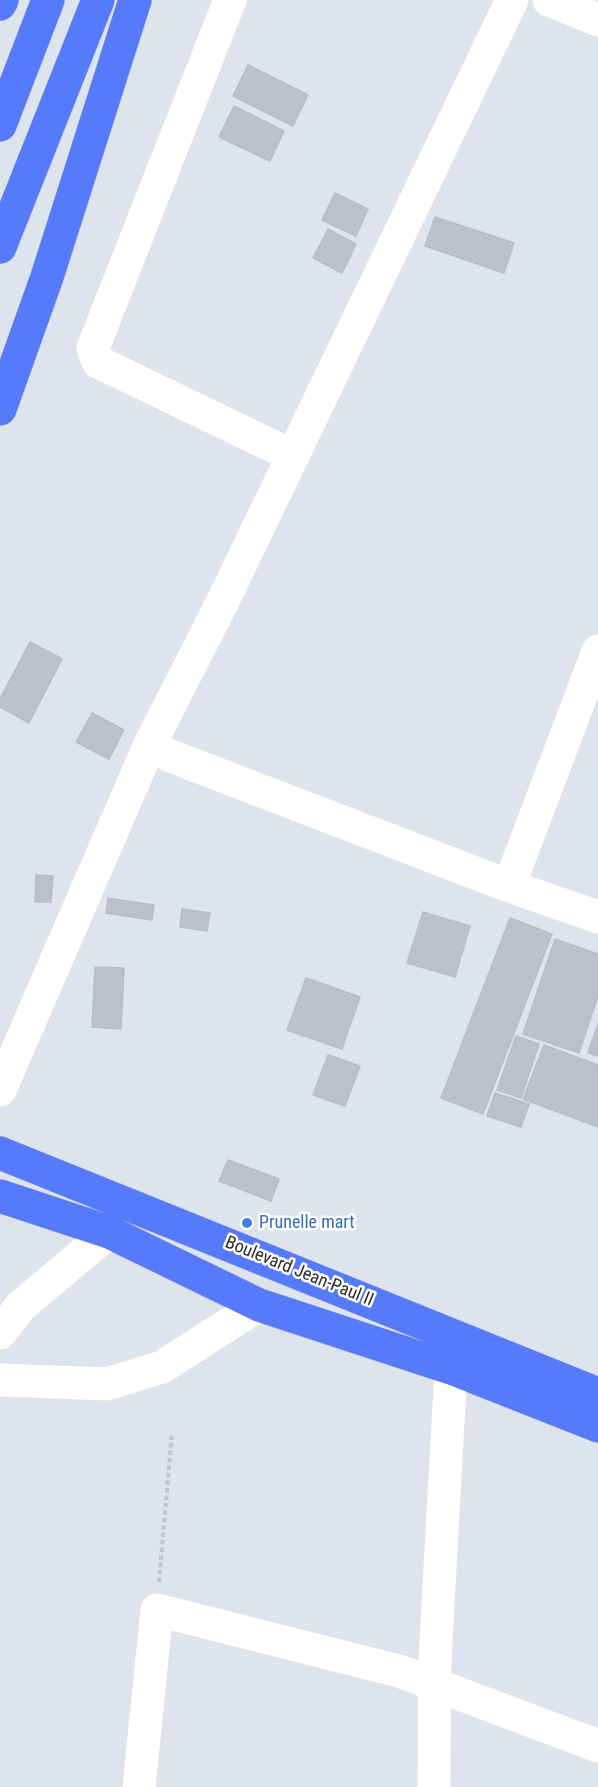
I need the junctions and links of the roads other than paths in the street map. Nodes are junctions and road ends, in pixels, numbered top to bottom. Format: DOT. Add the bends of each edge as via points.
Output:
graph roads {
  1 [pos="2,0"];
  2 [pos="48,0"];
  3 [pos="98,0"];
  4 [pos="135,0"];
  5 [pos="230,0"];
  6 [pos="512,0"];
  7 [pos="549,0"];
  8 [pos="0,4"];
  9 [pos="598,21"];
  10 [pos="0,125"];
  11 [pos="0,248"];
  12 [pos="0,409"];
  13 [pos="293,456"];
  14 [pos="598,651"];
  15 [pos="150,744"];
  16 [pos="509,886"];
  17 [pos="598,917"];
  18 [pos="0,1090"];
  19 [pos="0,1153"];
  20 [pos="0,1196"];
  21 [pos="109,1232"];
  22 [pos="260,1305"];
  23 [pos="0,1333"];
  24 [pos="462,1338"];
  25 [pos="451,1368"];
  26 [pos="0,1380"];
  27 [pos="598,1394"];
  28 [pos="598,1426"];
  29 [pos="436,1684"];
  30 [pos="598,1746"];
  31 [pos="139,1787"];
  32 [pos="434,1787"];
  1 -- 8 [label="main road"];
  2 -- 10 [label="main road"];
  3 -- 11 [label="main road"];
  4 -- 12 [label="main road" via="47,277"];
  5 -- 13 [label="street" via="93,348 98,362"];
  6 -- 13 [label="street"];
  7 -- 9 [label="street"];
  13 -- 15 [label="street"];
  14 -- 16 [label="street"];
  15 -- 16 [label="street" via="179,759"];
  15 -- 18 [label="street"];
  16 -- 17 [label="street"];
  19 -- 24 [label="main road, Boulevard Jean-Paul II"];
  20 -- 21 [label="main road"];
  21 -- 22 [label="main road"];
  21 -- 23 [label="street" via="21,1306"];
  22 -- 25 [label="main road"];
  22 -- 26 [label="street" via="162,1367 107,1384"];
  24 -- 25 [label="street"];
  24 -- 27 [label="main road, Boulevard Jean-Paul II"];
  25 -- 28 [label="main road"];
  25 -- 29 [label="street"];
  29 -- 30 [label="street"];
  29 -- 31 [label="street" via="399,1671 157,1610"];
  29 -- 32 [label="street"];
}
